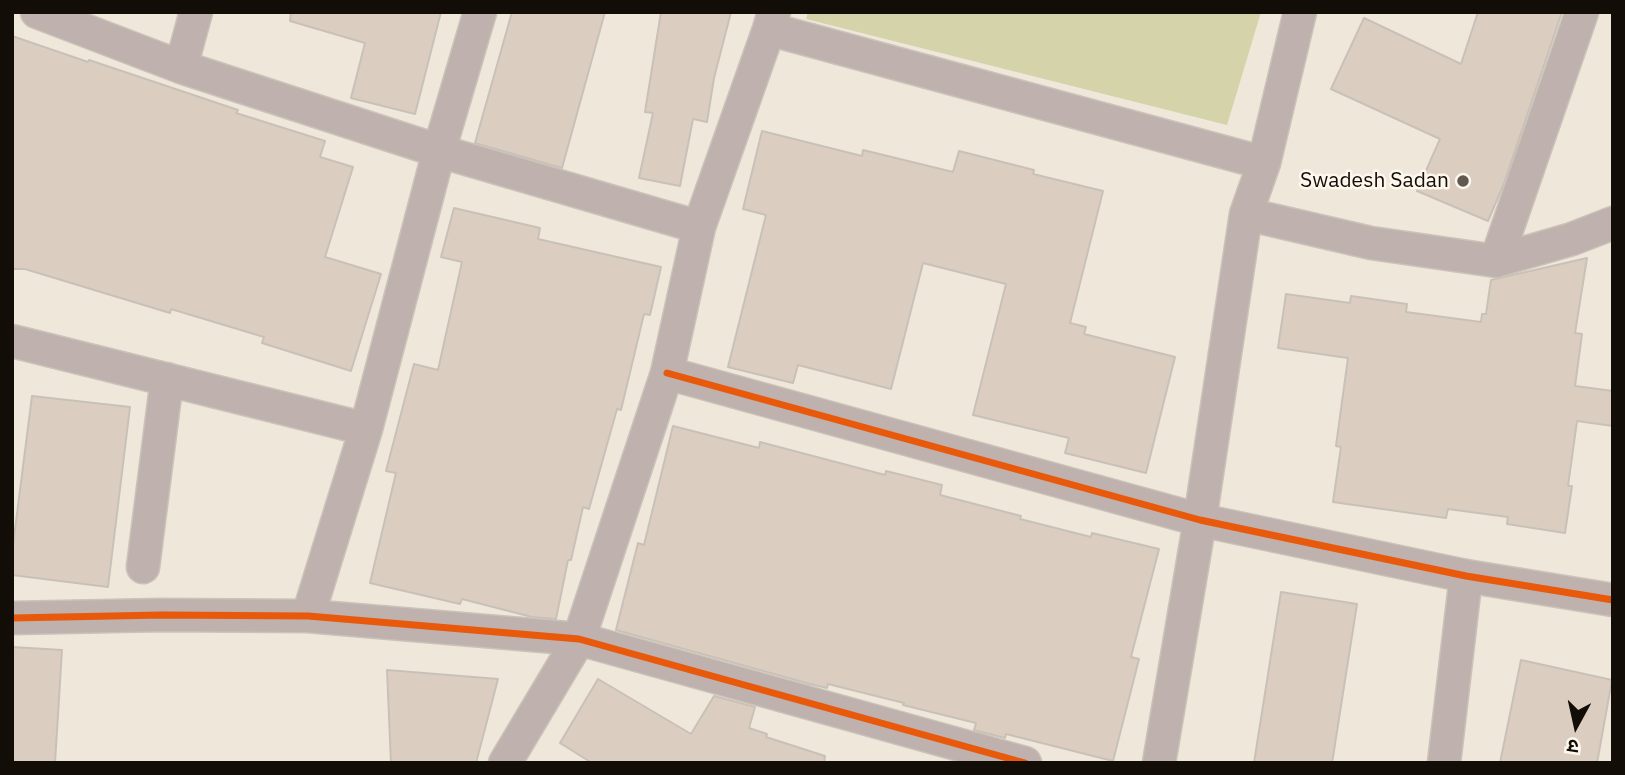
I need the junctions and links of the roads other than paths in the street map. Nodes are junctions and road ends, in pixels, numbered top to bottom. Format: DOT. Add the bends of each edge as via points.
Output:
graph roads {
  1 [pos="37,12"];
  2 [pos="196,12"];
  3 [pos="480,12"];
  4 [pos="1300,12"];
  5 [pos="1582,12"];
  6 [pos="772,21"];
  7 [pos="181,67"];
  8 [pos="439,151"];
  9 [pos="1264,163"];
  10 [pos="1246,214"];
  11 [pos="1613,223"];
  12 [pos="699,226"];
  13 [pos="1496,261"];
  14 [pos="12,341"];
  15 [pos="667,373"];
  16 [pos="167,379"];
  17 [pos="366,429"];
  18 [pos="1200,520"];
  19 [pos="143,568"];
  20 [pos="1466,576"];
  21 [pos="1613,600"];
  22 [pos="309,616"];
  23 [pos="12,618"];
  24 [pos="579,639"];
  25 [pos="505,763"];
  26 [pos="1025,763"];
  27 [pos="1159,763"];
  28 [pos="1444,763"];
  1 -- 7 [label="street"];
  2 -- 7 [label="street"];
  3 -- 8 [label="street"];
  4 -- 9 [label="street"];
  5 -- 13 [label="street"];
  6 -- 9 [label="street"];
  6 -- 12 [label="street"];
  7 -- 8 [label="street"];
  8 -- 12 [label="street"];
  8 -- 17 [label="street"];
  9 -- 10 [label="street"];
  10 -- 13 [label="street" via="1371,243"];
  10 -- 18 [label="street"];
  11 -- 13 [label="street"];
  12 -- 15 [label="street"];
  14 -- 16 [label="street"];
  15 -- 18 [label="street"];
  15 -- 24 [label="street"];
  16 -- 17 [label="street"];
  16 -- 19 [label="street"];
  17 -- 22 [label="street"];
  18 -- 20 [label="street"];
  18 -- 27 [label="street"];
  20 -- 21 [label="street"];
  20 -- 28 [label="street"];
  22 -- 23 [label="street"];
  22 -- 24 [label="street"];
  24 -- 25 [label="street"];
  24 -- 26 [label="street"];
}
